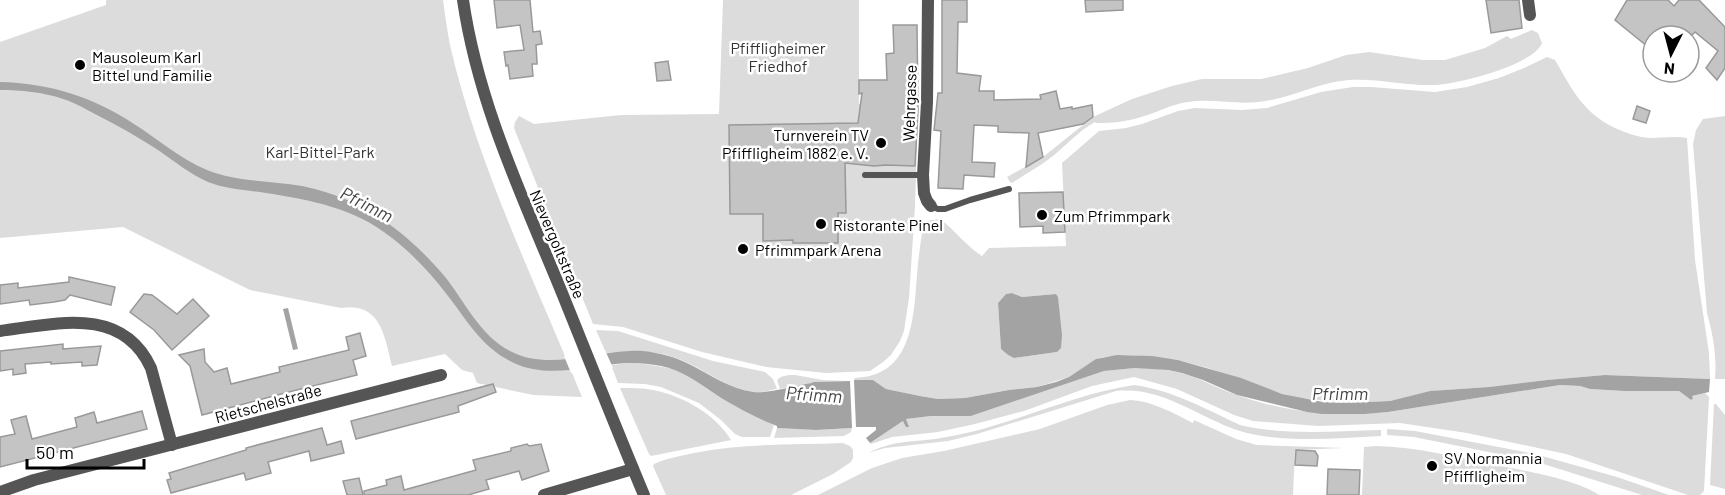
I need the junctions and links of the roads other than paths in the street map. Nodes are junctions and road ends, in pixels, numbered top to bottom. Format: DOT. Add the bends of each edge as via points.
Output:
graph roads {
  1 [pos="463,0"];
  2 [pos="928,0"];
  3 [pos="1528,0"];
  4 [pos="1530,15"];
  5 [pos="865,175"];
  6 [pos="924,175"];
  7 [pos="1009,189"];
  8 [pos="931,206"];
  9 [pos="0,331"];
  10 [pos="441,375"];
  11 [pos="172,445"];
  12 [pos="633,469"];
  13 [pos="0,492"];
  14 [pos="544,495"];
  15 [pos="644,495"];
  1 -- 12 [label="street, Nievergoltstraße" via="475,62 516,187"];
  2 -- 6 [label="street, Wehrgasse"];
  3 -- 4 [label="street"];
  5 -- 6 [label="lane"];
  6 -- 8 [label="street, Wehrgasse" via="924,193"];
  7 -- 8 [label="lane" via="945,209"];
  9 -- 11 [label="street" via="83,322 126,337 146,357 151,368"];
  10 -- 11 [label="street, Rietschelstraße"];
  11 -- 13 [label="street, Rietschelstraße"];
  12 -- 14 [label="street"];
  12 -- 15 [label="street, Nievergoltstraße"];
}
